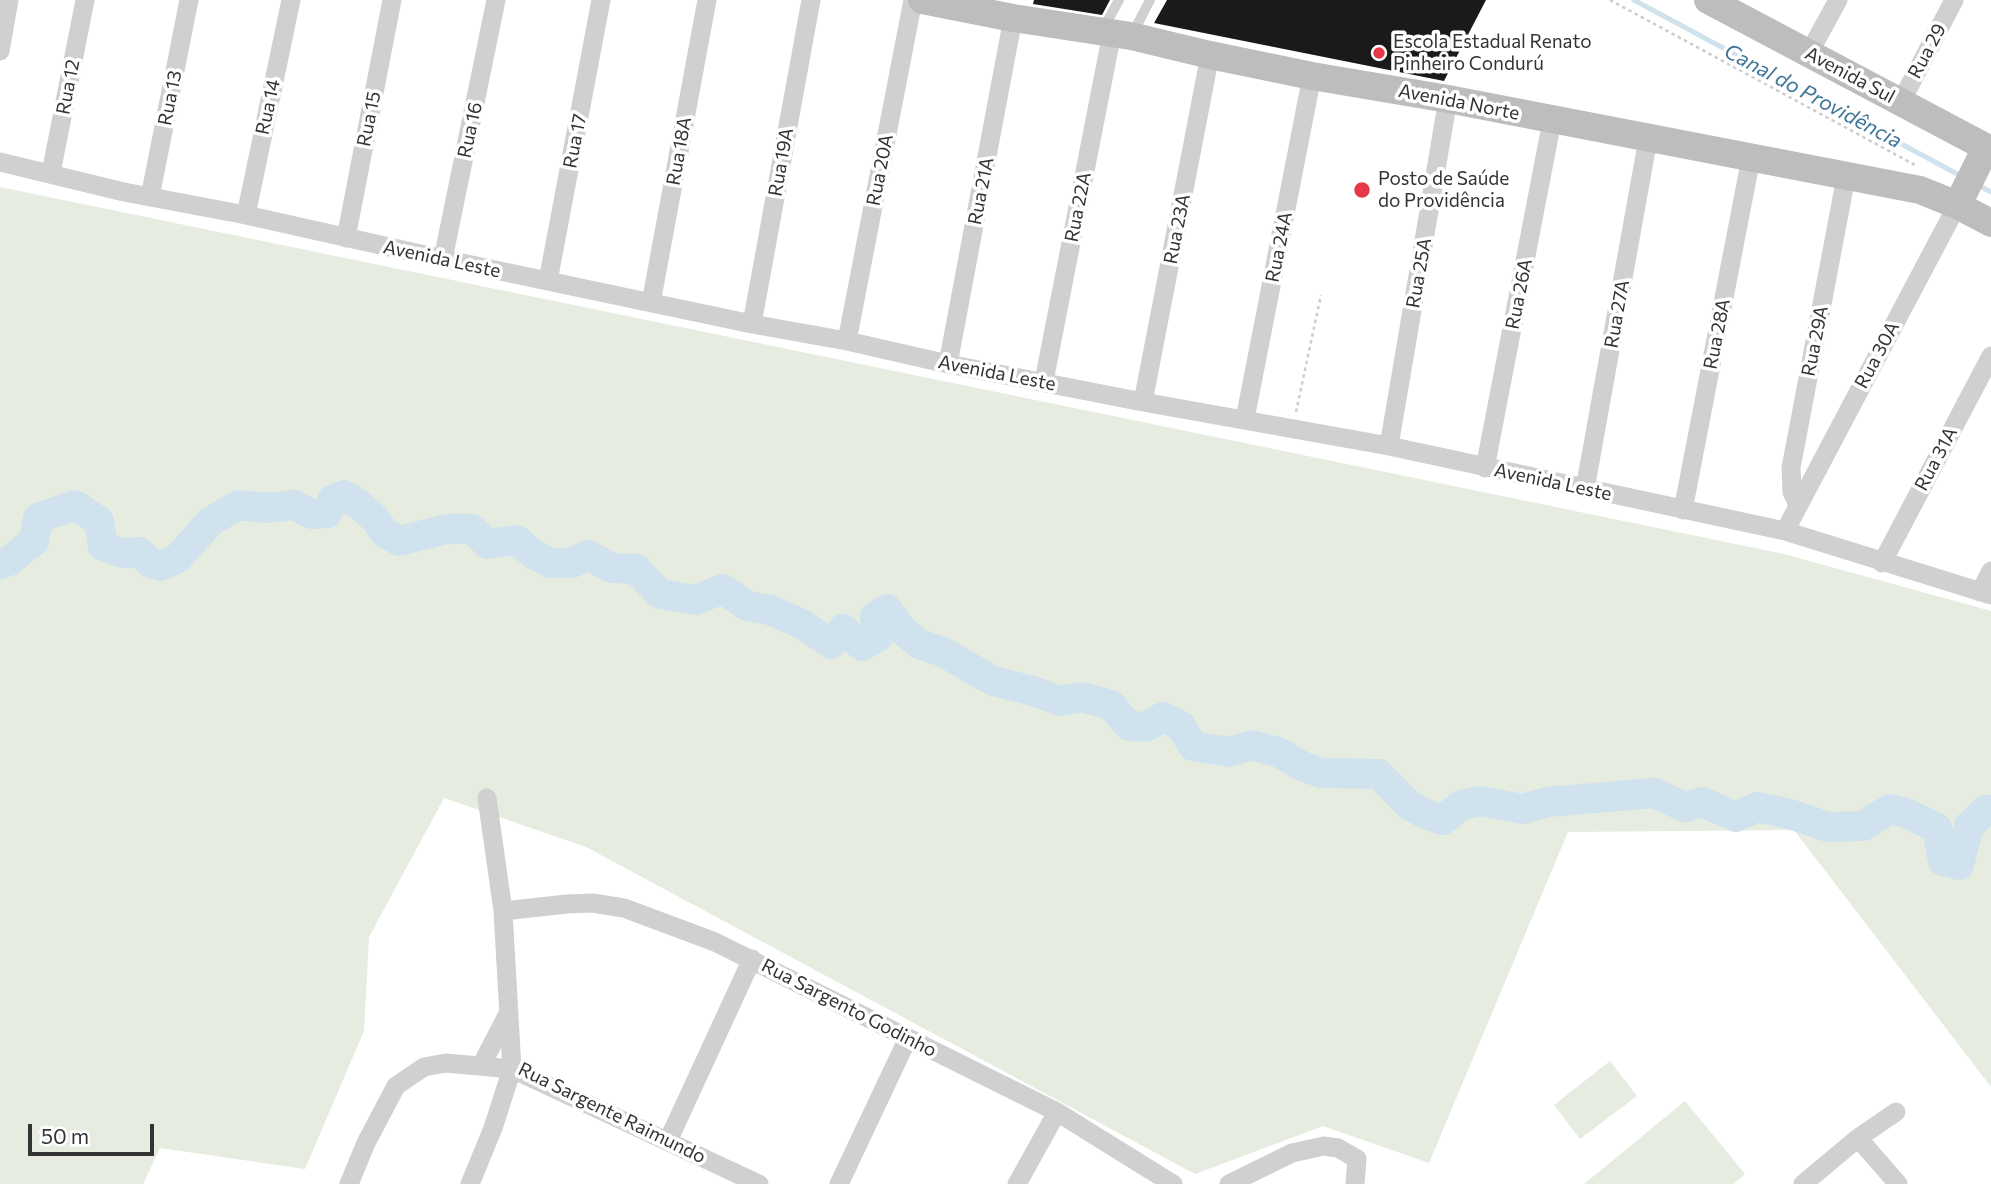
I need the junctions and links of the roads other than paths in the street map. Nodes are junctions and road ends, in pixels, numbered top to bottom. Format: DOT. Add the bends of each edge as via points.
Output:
graph roads {
  1 [pos="9,0"];
  2 [pos="85,0"];
  3 [pos="189,0"];
  4 [pos="291,0"];
  5 [pos="392,0"];
  6 [pos="496,0"];
  7 [pos="601,0"];
  8 [pos="707,0"];
  9 [pos="811,0"];
  10 [pos="913,0"];
  11 [pos="922,0"];
  12 [pos="1119,0"];
  13 [pos="1150,0"];
  14 [pos="1838,0"];
  15 [pos="1954,0"];
  16 [pos="1719,2"];
  17 [pos="1013,18"];
  18 [pos="1115,34"];
  19 [pos="0,51"];
  20 [pos="1809,53"];
  21 [pos="1210,55"];
  22 [pos="1312,75"];
  23 [pos="1448,99"];
  24 [pos="1901,102"];
  25 [pos="1552,121"];
  26 [pos="1648,139"];
  27 [pos="1988,148"];
  28 [pos="1751,158"];
  29 [pos="0,162"];
  30 [pos="51,173"];
  31 [pos="1846,177"];
  32 [pos="150,197"];
  33 [pos="1959,201"];
  34 [pos="246,215"];
  35 [pos="1991,223"];
  36 [pos="346,238"];
  37 [pos="443,259"];
  38 [pos="548,281"];
  39 [pos="652,303"];
  40 [pos="752,324"];
  41 [pos="847,341"];
  42 [pos="1991,356"];
  43 [pos="948,364"];
  44 [pos="1044,381"];
  45 [pos="1143,402"];
  46 [pos="1245,419"];
  47 [pos="1389,446"];
  48 [pos="1485,468"];
  49 [pos="1585,489"];
  50 [pos="1798,505"];
  51 [pos="1683,510"];
  52 [pos="1785,531"];
  53 [pos="1882,563"];
  54 [pos="1991,571"];
  55 [pos="1985,594"];
  56 [pos="487,798"];
  57 [pos="503,911"];
  58 [pos="752,959"];
  59 [pos="509,1013"];
  60 [pos="908,1038"];
  61 [pos="481,1066"];
  62 [pos="512,1069"];
  63 [pos="1057,1112"];
  64 [pos="1896,1112"];
  65 [pos="1858,1138"];
  66 [pos="668,1142"];
  67 [pos="349,1184"];
  68 [pos="470,1184"];
  69 [pos="759,1184"];
  70 [pos="839,1184"];
  71 [pos="1017,1184"];
  72 [pos="1173,1184"];
  73 [pos="1229,1184"];
  74 [pos="1355,1184"];
  75 [pos="1803,1184"];
  76 [pos="1898,1184"];
  1 -- 19 [label="street"];
  2 -- 30 [label="street, Rua 12"];
  3 -- 32 [label="street, Rua 13"];
  4 -- 34 [label="street, Rua 14"];
  5 -- 36 [label="street, Rua 15"];
  6 -- 37 [label="street, Rua 16"];
  7 -- 38 [label="street, Rua 17"];
  8 -- 39 [label="street, Rua 18A"];
  9 -- 40 [label="street, Rua 19A"];
  10 -- 41 [label="street, Rua 20A"];
  11 -- 17 [label="street, Avenida Norte"];
  12 -- 18 [label="lane"];
  13 -- 18 [label="lane"];
  14 -- 20 [label="street"];
  15 -- 24 [label="street, Rua 29"];
  16 -- 20 [label="street, Avenida Sul"];
  17 -- 18 [label="street, Avenida Norte"];
  17 -- 43 [label="street, Rua 21A"];
  18 -- 21 [label="street, Avenida Norte"];
  18 -- 44 [label="street, Rua 22A"];
  20 -- 24 [label="street, Avenida Sul"];
  21 -- 22 [label="street, Avenida Norte"];
  21 -- 45 [label="street, Rua 23A"];
  22 -- 23 [label="street, Avenida Norte"];
  22 -- 46 [label="street, Rua 24A"];
  23 -- 25 [label="street, Avenida Norte"];
  23 -- 47 [label="street, Rua 25A"];
  24 -- 27 [label="street, Avenida Sul"];
  25 -- 26 [label="street, Avenida Norte"];
  25 -- 48 [label="street, Rua 26A"];
  26 -- 28 [label="street, Avenida Norte"];
  26 -- 49 [label="street, Rua 27A"];
  27 -- 33 [label="street"];
  28 -- 31 [label="street, Avenida Norte"];
  28 -- 51 [label="street, Rua 28A"];
  29 -- 30 [label="street, Avenida Leste"];
  30 -- 32 [label="street, Avenida Leste"];
  31 -- 33 [label="street, Avenida Norte"];
  31 -- 50 [label="street, Rua 29A" via="1791,468"];
  32 -- 34 [label="street, Avenida Leste"];
  33 -- 35 [label="street, Avenida Norte"];
  33 -- 50 [label="street, Rua 30A"];
  34 -- 36 [label="street, Avenida Leste"];
  36 -- 37 [label="street, Avenida Leste"];
  37 -- 38 [label="street, Avenida Leste"];
  38 -- 39 [label="street, Avenida Leste"];
  39 -- 40 [label="street, Avenida Leste"];
  40 -- 41 [label="street, Avenida Leste"];
  41 -- 43 [label="street, Avenida Leste"];
  42 -- 53 [label="street, Rua 31A"];
  43 -- 44 [label="street, Avenida Leste"];
  44 -- 45 [label="street, Avenida Leste"];
  45 -- 46 [label="street, Avenida Leste"];
  46 -- 47 [label="street, Avenida Leste"];
  47 -- 48 [label="street, Avenida Leste"];
  48 -- 49 [label="street, Avenida Leste"];
  49 -- 51 [label="street, Avenida Leste"];
  50 -- 52 [label="street"];
  51 -- 52 [label="street, Avenida Leste"];
  52 -- 53 [label="street, Avenida Leste"];
  53 -- 55 [label="street, Avenida Leste"];
  54 -- 55 [label="street"];
  56 -- 57 [label="street, Rua Sargente Raimundo"];
  57 -- 58 [label="street, Rua Sargento Godinho" via="567,904 624,908"];
  57 -- 59 [label="street, Rua Sargente Raimundo"];
  58 -- 60 [label="street, Rua Sargento Godinho"];
  58 -- 66 [label="street"];
  59 -- 61 [label="street"];
  59 -- 62 [label="street, Rua Sargente Raimundo"];
  60 -- 63 [label="street, Rua Sargento Godinho"];
  60 -- 70 [label="street"];
  61 -- 62 [label="street"];
  61 -- 67 [label="street" via="446,1063 424,1067 396,1086"];
  62 -- 66 [label="street, Rua Sargente Raimundo"];
  62 -- 68 [label="street"];
  63 -- 71 [label="street"];
  63 -- 72 [label="street, Rua Sargento Godinho"];
  64 -- 65 [label="street"];
  65 -- 75 [label="street"];
  65 -- 76 [label="street"];
  66 -- 69 [label="street, Rua Sargente Raimundo"];
  73 -- 74 [label="street" via="1292,1153 1324,1146 1338,1147 1357,1159"];
}
